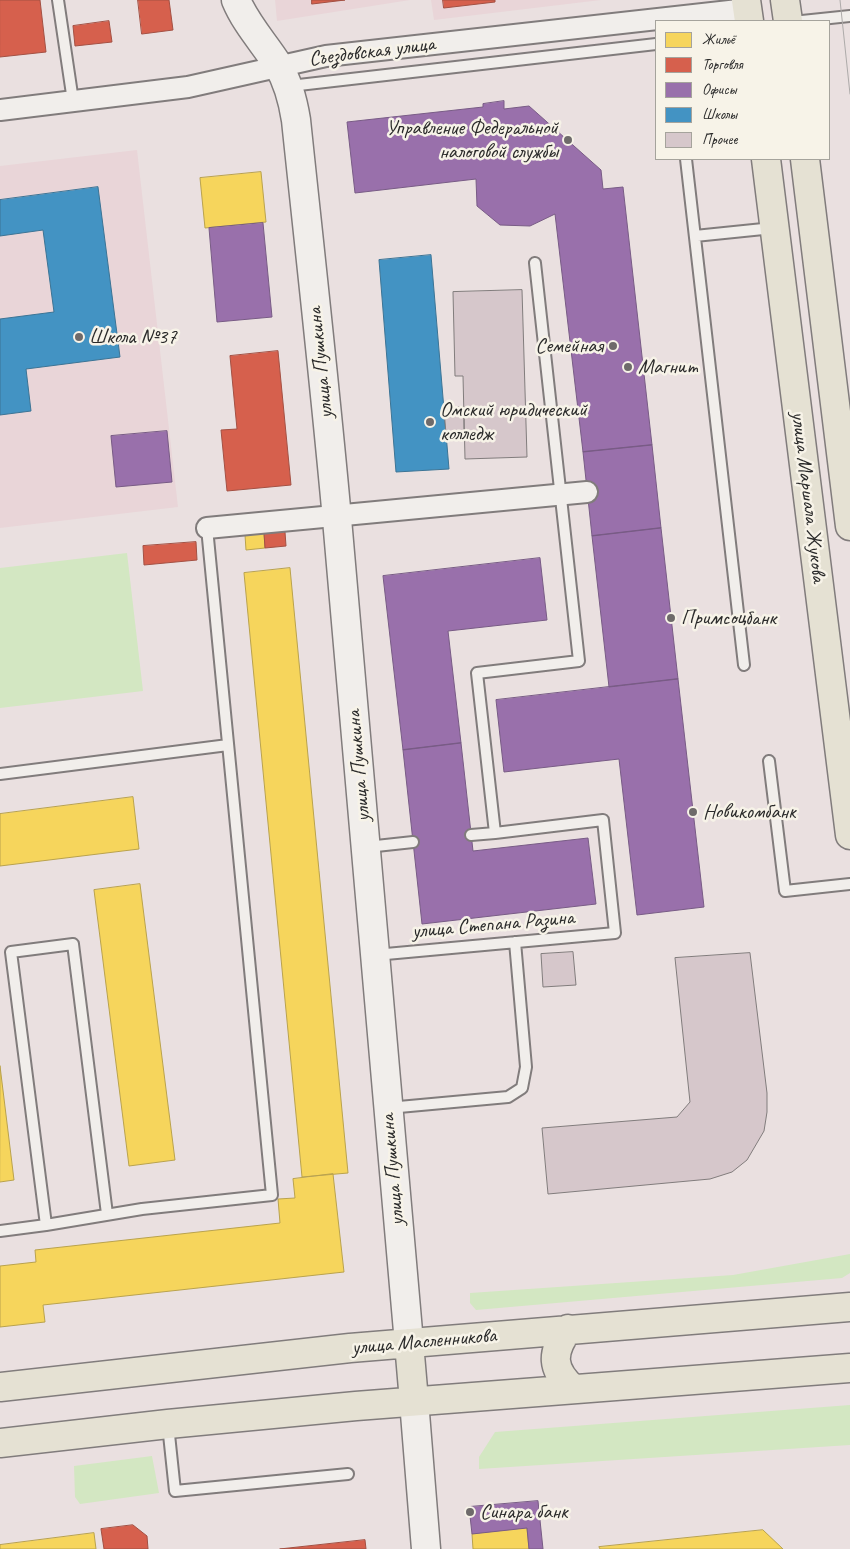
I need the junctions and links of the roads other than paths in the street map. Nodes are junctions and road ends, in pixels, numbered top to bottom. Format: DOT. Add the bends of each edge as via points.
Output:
graph roads {
  1 [pos="58,0"];
  2 [pos="236,0"];
  3 [pos="785,0"];
  4 [pos="747,10"];
  5 [pos="850,16"];
  6 [pos="655,20"];
  7 [pos="655,20"];
  8 [pos="788,20"];
  9 [pos="812,20"];
  10 [pos="655,44"];
  11 [pos="283,76"];
  12 [pos="73,101"];
  13 [pos="0,110"];
  14 [pos="686,160"];
  15 [pos="766,160"];
  16 [pos="805,160"];
  17 [pos="774,228"];
  18 [pos="694,236"];
  19 [pos="535,263"];
  20 [pos="587,492"];
  21 [pos="561,494"];
  22 [pos="337,516"];
  23 [pos="850,526"];
  24 [pos="207,528"];
  25 [pos="744,665"];
  26 [pos="228,745"];
  27 [pos="769,761"];
  28 [pos="0,774"];
  29 [pos="495,833"];
  30 [pos="471,835"];
  31 [pos="850,835"];
  32 [pos="413,842"];
  33 [pos="367,847"];
  34 [pos="850,884"];
  35 [pos="515,942"];
  36 [pos="374,955"];
  37 [pos="388,1108"];
  38 [pos="107,1214"];
  39 [pos="46,1226"];
  40 [pos="0,1231"];
  41 [pos="850,1307"];
  42 [pos="568,1329"];
  43 [pos="409,1343"];
  44 [pos="850,1368"];
  45 [pos="0,1388"];
  46 [pos="573,1389"];
  47 [pos="414,1402"];
  48 [pos="168,1424"];
  49 [pos="0,1443"];
  50 [pos="348,1474"];
  51 [pos="426,1549"];
  1 -- 12 [label="lane"];
  2 -- 11 [label="street, улица Пушкина"];
  3 -- 8 [label="main road"];
  4 -- 7 [label="street, Съездовская улица"];
  5 -- 9 [label="lane"];
  6 -- 11 [label="street, Съездовская улица" via="326,56"];
  10 -- 11 [label="lane"];
  11 -- 12 [label="street, Съездовская улица"];
  11 -- 22 [label="street, улица Пушкина" via="296,120"];
  12 -- 13 [label="street, Съездовская улица"];
  14 -- 18 [label="lane"];
  15 -- 17 [label="main road, улица Маршала Жукова"];
  16 -- 23 [label="main road, улица Маршала Жукова"];
  17 -- 18 [label="lane"];
  17 -- 31 [label="main road, улица Маршала Жукова"];
  18 -- 25 [label="lane"];
  19 -- 21 [label="lane"];
  20 -- 21 [label="street"];
  21 -- 22 [label="street"];
  21 -- 29 [label="lane" via="579,662 477,673"];
  22 -- 24 [label="street"];
  22 -- 33 [label="street, улица Пушкина"];
  24 -- 26 [label="lane"];
  26 -- 28 [label="lane"];
  26 -- 38 [label="lane" via="272,1195"];
  27 -- 34 [label="lane" via="785,891"];
  29 -- 30 [label="lane"];
  29 -- 35 [label="lane, улица Степана Разина" via="602,820 615,933"];
  32 -- 33 [label="lane"];
  33 -- 36 [label="street, улица Пушкина"];
  35 -- 36 [label="lane, улица Степана Разина"];
  35 -- 37 [label="lane" via="526,1067 522,1088 508,1097"];
  36 -- 37 [label="street, улица Пушкина"];
  37 -- 43 [label="street, улица Пушкина"];
  38 -- 39 [label="lane"];
  38 -- 39 [label="lane" via="73,944 12,952"];
  39 -- 40 [label="lane"];
  41 -- 42 [label="main road, улица Масленникова"];
  42 -- 43 [label="main road, улица Масленникова"];
  42 -- 46 [label="main road" via="557,1348 555,1361 560,1374"];
  43 -- 45 [label="main road, улица Масленникова"];
  43 -- 47 [label="main road, улица Пушкина"];
  44 -- 46 [label="main road"];
  46 -- 47 [label="main road"];
  47 -- 48 [label="main road"];
  47 -- 51 [label="street, улица Пушкина"];
  48 -- 49 [label="main road"];
  48 -- 50 [label="lane" via="175,1491"];
}
